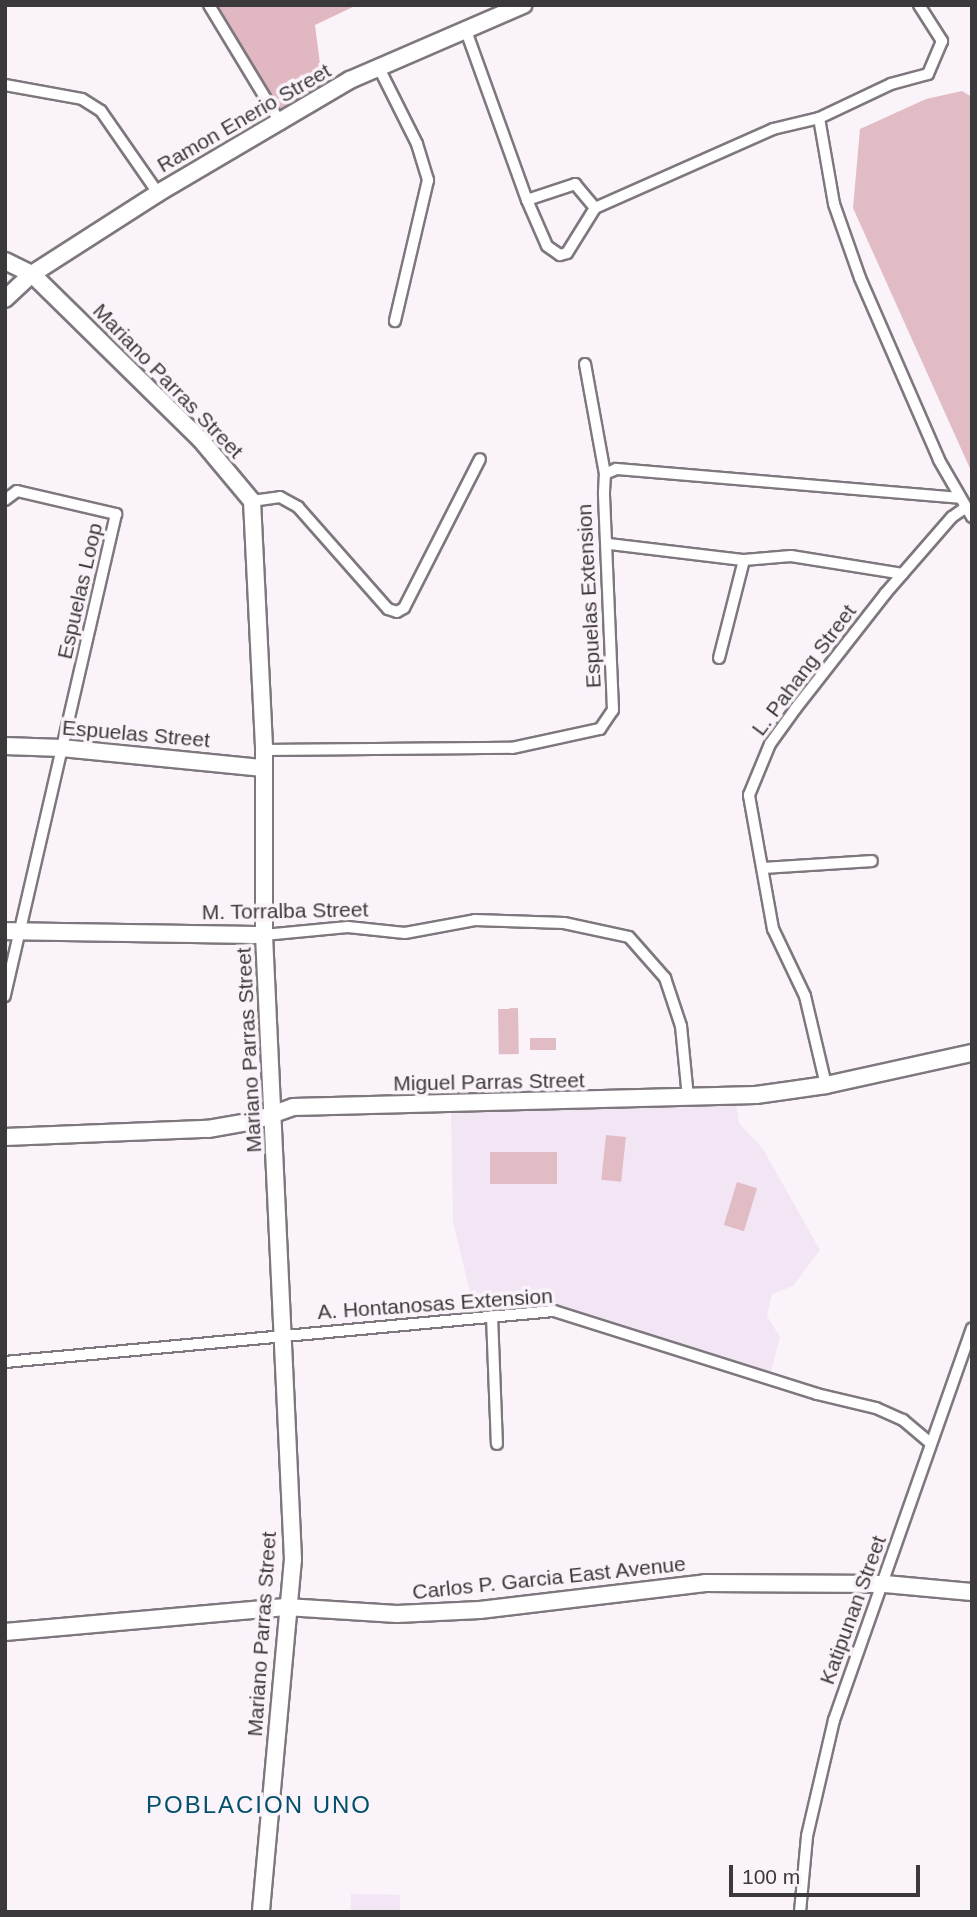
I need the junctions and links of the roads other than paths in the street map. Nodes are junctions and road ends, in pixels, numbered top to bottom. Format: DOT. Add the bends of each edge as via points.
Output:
graph roads {
  1 [pos="209,5"];
  2 [pos="523,5"];
  3 [pos="919,5"];
  4 [pos="465,28"];
  5 [pos="378,66"];
  6 [pos="5,85"];
  7 [pos="818,118"];
  8 [pos="281,124"];
  9 [pos="158,193"];
  10 [pos="527,200"];
  11 [pos="595,208"];
  12 [pos="5,261"];
  13 [pos="32,274"];
  14 [pos="5,299"];
  15 [pos="395,321"];
  16 [pos="585,364"];
  17 [pos="480,459"];
  18 [pos="605,474"];
  19 [pos="5,500"];
  20 [pos="252,501"];
  21 [pos="965,508"];
  22 [pos="610,544"];
  23 [pos="744,560"];
  24 [pos="903,574"];
  25 [pos="719,658"];
  26 [pos="5,746"];
  27 [pos="62,748"];
  28 [pos="264,750"];
  29 [pos="263,768"];
  30 [pos="872,861"];
  31 [pos="764,869"];
  32 [pos="13,931"];
  33 [pos="264,935"];
  34 [pos="5,996"];
  35 [pos="972,1053"];
  36 [pos="825,1085"];
  37 [pos="688,1098"];
  38 [pos="273,1114"];
  39 [pos="5,1137"];
  40 [pos="492,1316"];
  41 [pos="972,1329"];
  42 [pos="281,1334"];
  43 [pos="5,1362"];
  44 [pos="929,1442"];
  45 [pos="497,1444"];
  46 [pos="886,1584"];
  47 [pos="972,1592"];
  48 [pos="286,1607"];
  49 [pos="5,1632"];
  50 [pos="261,1912"];
  51 [pos="800,1912"];
  1 -- 8 [label="street"];
  2 -- 4 [label="main road, Ramon Enerio Street"];
  3 -- 7 [label="street" via="942,41 928,74 891,84"];
  4 -- 5 [label="main road, Ramon Enerio Street"];
  4 -- 10 [label="street"];
  5 -- 8 [label="main road, Ramon Enerio Street"];
  5 -- 15 [label="street" via="417,144 428,180"];
  6 -- 9 [label="street" via="82,99 101,110"];
  7 -- 11 [label="street" via="774,129"];
  7 -- 21 [label="street" via="834,204 860,278"];
  8 -- 9 [label="main road, Ramon Enerio Street"];
  9 -- 13 [label="main road, Ramon Enerio Street"];
  10 -- 11 [label="street" via="575,184"];
  10 -- 11 [label="street" via="547,246 560,255 567,253"];
  12 -- 13 [label="main road, Mariano Parras Street"];
  13 -- 14 [label="main road, Ramon Enerio Street"];
  13 -- 20 [label="main road, Mariano Parras Street" via="201,440"];
  16 -- 18 [label="street"];
  17 -- 20 [label="street" via="404,608 397,612 388,609 298,507 280,497"];
  18 -- 21 [label="street, Espuelas Extension" via="615,470"];
  18 -- 22 [label="street, Espuelas Extension"];
  19 -- 27 [label="street, Espuelas Loop" via="17,491 116,514"];
  20 -- 28 [label="main road, Mariano Parras Street"];
  21 -- 24 [label="street, L. Pahang Street"];
  22 -- 23 [label="street"];
  22 -- 28 [label="street, Espuelas Extension" via="613,710 600,729 512,748"];
  23 -- 24 [label="street" via="792,556"];
  23 -- 25 [label="street"];
  24 -- 31 [label="street, L. Pahang Street" via="796,708 760,765 748,809"];
  26 -- 27 [label="main road, Espuelas Street"];
  27 -- 29 [label="main road, Espuelas Street"];
  27 -- 32 [label="street"];
  28 -- 29 [label="main road, Mariano Parras Street"];
  29 -- 33 [label="main road, Mariano Parras Street"];
  30 -- 31 [label="street"];
  31 -- 36 [label="street, L. Pahang Street" via="773,929 805,996"];
  32 -- 33 [label="main road, M. Torralba Street"];
  32 -- 34 [label="street"];
  33 -- 37 [label="street, M. Torralba Street" via="348,927 405,933 475,920 564,923 629,937 665,978 681,1026"];
  33 -- 38 [label="main road, Mariano Parras Street"];
  35 -- 36 [label="main road, Miguel Parras Street"];
  36 -- 37 [label="main road, Miguel Parras Street"];
  37 -- 38 [label="main road, Miguel Parras Street" via="293,1107"];
  38 -- 39 [label="main road, Miguel Parras Street" via="208,1129"];
  38 -- 42 [label="main road, Mariano Parras Street"];
  40 -- 42 [label="street, A. Hontanosas Extension"];
  40 -- 44 [label="street, A. Hontanosas Extension" via="554,1311 817,1394 876,1408 902,1420"];
  40 -- 45 [label="street"];
  41 -- 44 [label="street, Katipunan Street"];
  42 -- 43 [label="street, A. Hontanosas Extension"];
  42 -- 48 [label="main road, Mariano Parras Street" via="293,1559"];
  44 -- 46 [label="street, Katipunan Street"];
  46 -- 47 [label="main road, Carlos P. Garcia East Avenue"];
  46 -- 48 [label="main road, Carlos P. Garcia East Avenue" via="705,1584 480,1610 411,1613"];
  46 -- 51 [label="street, Katipunan Street" via="818,1777"];
  48 -- 49 [label="main road, Carlos P. Garcia East Avenue"];
  48 -- 50 [label="main road, Mariano Parras Street"];
}
